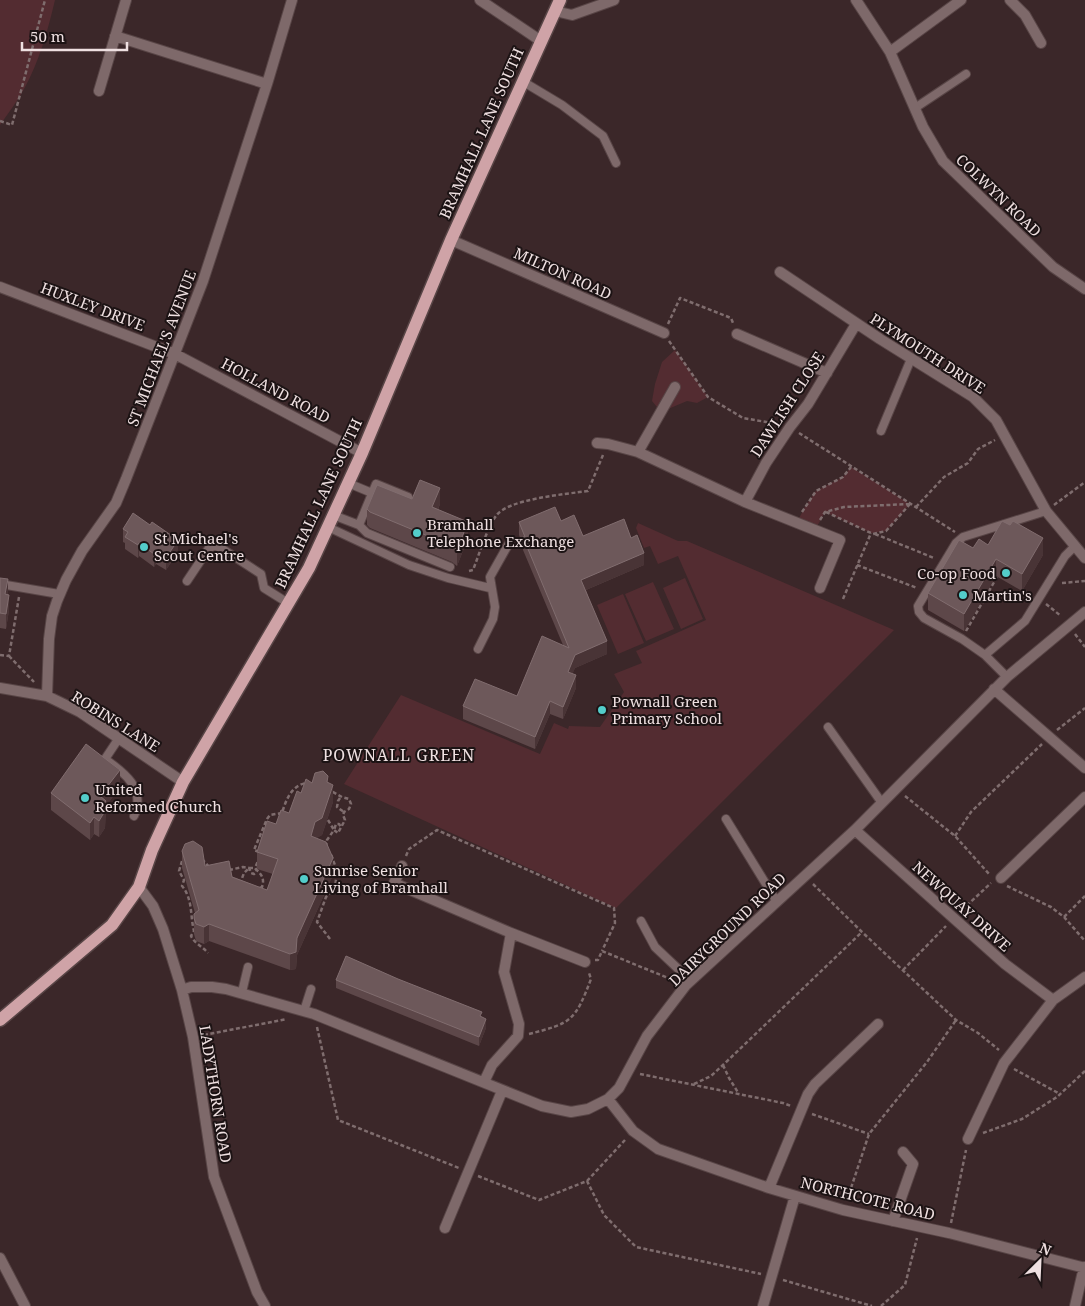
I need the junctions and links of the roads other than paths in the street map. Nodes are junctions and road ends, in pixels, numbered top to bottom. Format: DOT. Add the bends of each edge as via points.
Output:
graph roads {
  1 [pos="126,0"];
  2 [pos="292,0"];
  3 [pos="480,0"];
  4 [pos="614,0"];
  5 [pos="856,0"];
  6 [pos="962,0"];
  7 [pos="1010,0"];
  8 [pos="557,5"];
  9 [pos="115,36"];
  10 [pos="541,41"];
  11 [pos="1041,43"];
  12 [pos="890,52"];
  13 [pos="966,74"];
  14 [pos="522,81"];
  15 [pos="267,84"];
  16 [pos="100,91"];
  17 [pos="915,108"];
  18 [pos="616,164"];
  19 [pos="451,240"];
  20 [pos="780,272"];
  21 [pos="0,287"];
  22 [pos="1085,289"];
  23 [pos="856,324"];
  24 [pos="664,333"];
  25 [pos="737,334"];
  26 [pos="175,354"];
  27 [pos="911,359"];
  28 [pos="827,373"];
  29 [pos="675,387"];
  30 [pos="881,431"];
  31 [pos="597,442"];
  32 [pos="638,452"];
  33 [pos="362,453"];
  34 [pos="348,483"];
  35 [pos="372,493"];
  36 [pos="408,497"];
  37 [pos="745,502"];
  38 [pos="1046,511"];
  39 [pos="331,521"];
  40 [pos="359,526"];
  41 [pos="508,545"];
  42 [pos="1075,546"];
  43 [pos="1085,558"];
  44 [pos="450,567"];
  45 [pos="187,581"];
  46 [pos="0,584"];
  47 [pos="490,588"];
  48 [pos="820,588"];
  49 [pos="60,594"];
  50 [pos="288,604"];
  51 [pos="1085,612"];
  52 [pos="478,649"];
  53 [pos="985,655"];
  54 [pos="1007,677"];
  55 [pos="0,688"];
  56 [pos="994,689"];
  57 [pos="47,696"];
  58 [pos="828,727"];
  59 [pos="119,738"];
  60 [pos="1085,768"];
  61 [pos="183,782"];
  62 [pos="1085,797"];
  63 [pos="882,803"];
  64 [pos="134,816"];
  65 [pos="726,819"];
  66 [pos="855,830"];
  67 [pos="402,866"];
  68 [pos="998,879"];
  69 [pos="139,887"];
  70 [pos="777,902"];
  71 [pos="641,921"];
  72 [pos="511,933"];
  73 [pos="584,962"];
  74 [pos="248,967"];
  75 [pos="1085,977"];
  76 [pos="689,983"];
  77 [pos="311,989"];
  78 [pos="182,990"];
  79 [pos="242,992"];
  80 [pos="1052,1000"];
  81 [pos="309,1012"];
  82 [pos="0,1020"];
  83 [pos="878,1024"];
  84 [pos="484,1082"];
  85 [pos="502,1091"];
  86 [pos="608,1099"];
  87 [pos="968,1139"];
  88 [pos="903,1152"];
  89 [pos="768,1188"];
  90 [pos="795,1196"];
  91 [pos="893,1221"];
  92 [pos="445,1228"];
  93 [pos="0,1258"];
  94 [pos="1084,1267"];
  95 [pos="25,1306"];
  96 [pos="265,1306"];
  97 [pos="763,1306"];
  98 [pos="1075,1306"];
  1 -- 9 [label="street"];
  2 -- 15 [label="street, ST MICHAEL'S AVENUE"];
  3 -- 10 [label="street"];
  4 -- 8 [label="street" via="572,15"];
  5 -- 12 [label="street, COLWYN ROAD"];
  6 -- 12 [label="street"];
  7 -- 11 [label="street" via="1025,15"];
  8 -- 10 [label="main road, BRAMHALL LANE SOUTH"];
  9 -- 15 [label="street"];
  9 -- 16 [label="street"];
  10 -- 14 [label="main road, BRAMHALL LANE SOUTH"];
  12 -- 17 [label="street, COLWYN ROAD"];
  13 -- 17 [label="lane"];
  14 -- 18 [label="lane" via="562,105 603,136"];
  14 -- 19 [label="main road, BRAMHALL LANE SOUTH"];
  15 -- 26 [label="street, ST MICHAEL'S AVENUE" via="203,281"];
  17 -- 22 [label="street, COLWYN ROAD" via="943,161 1053,267"];
  19 -- 24 [label="street, MILTON ROAD"];
  19 -- 33 [label="main road, BRAMHALL LANE SOUTH"];
  20 -- 23 [label="street, PLYMOUTH DRIVE"];
  21 -- 26 [label="street, HUXLEY DRIVE"];
  23 -- 27 [label="street, PLYMOUTH DRIVE"];
  23 -- 28 [label="street, DAWLISH CLOSE"];
  25 -- 28 [label="street"];
  26 -- 33 [label="street, HOLLAND ROAD"];
  26 -- 49 [label="street, ST MICHAEL'S AVENUE" via="116,503 82,551"];
  27 -- 30 [label="lane"];
  27 -- 38 [label="street, PLYMOUTH DRIVE" via="973,397 996,420"];
  28 -- 37 [label="street, DAWLISH CLOSE" via="766,463"];
  29 -- 32 [label="street"];
  31 -- 32 [label="street"];
  32 -- 37 [label="street"];
  33 -- 34 [label="main road, BRAMHALL LANE SOUTH"];
  34 -- 35 [label="lane"];
  34 -- 39 [label="main road, BRAMHALL LANE SOUTH"];
  35 -- 36 [label="lane" via="376,484"];
  35 -- 40 [label="lane"];
  37 -- 48 [label="street" via="840,540"];
  38 -- 42 [label="street, PLYMOUTH DRIVE"];
  38 -- 53 [label="lane" via="956,542 918,606 924,618"];
  39 -- 40 [label="lane"];
  39 -- 47 [label="lane" via="409,565"];
  39 -- 50 [label="main road, BRAMHALL LANE SOUTH"];
  40 -- 44 [label="lane" via="368,533"];
  41 -- 47 [label="lane" via="490,577"];
  42 -- 43 [label="street, PLYMOUTH DRIVE"];
  42 -- 53 [label="lane" via="1064,556 1025,621"];
  45 -- 50 [label="lane" via="209,548 215,546 262,574 264,588"];
  46 -- 49 [label="lane"];
  47 -- 52 [label="lane" via="495,607 493,619"];
  49 -- 57 [label="street, ST MICHAEL'S AVENUE" via="52,616 49,639"];
  50 -- 61 [label="main road, BRAMHALL LANE SOUTH"];
  51 -- 54 [label="street, DAIRYGROUND ROAD"];
  53 -- 54 [label="lane"];
  54 -- 56 [label="street, DAIRYGROUND ROAD"];
  55 -- 57 [label="street, ROBINS LANE"];
  56 -- 60 [label="street"];
  56 -- 63 [label="street, DAIRYGROUND ROAD"];
  57 -- 59 [label="street, ROBINS LANE" via="80,712"];
  58 -- 63 [label="lane"];
  59 -- 61 [label="street, ROBINS LANE"];
  59 -- 64 [label="lane" via="105,759 133,784 139,802"];
  61 -- 69 [label="main road, BRAMHALL LANE SOUTH"];
  62 -- 68 [label="street"];
  63 -- 66 [label="street, DAIRYGROUND ROAD"];
  65 -- 70 [label="lane"];
  66 -- 70 [label="street, DAIRYGROUND ROAD"];
  66 -- 80 [label="street, NEWQUAY DRIVE" via="1004,964"];
  67 -- 72 [label="street" via="394,883"];
  69 -- 78 [label="street, LADYTHORN ROAD" via="153,906 163,929"];
  69 -- 82 [label="main road, BRAMHALL LANE SOUTH" via="112,926"];
  70 -- 76 [label="street, DAIRYGROUND ROAD"];
  71 -- 76 [label="lane" via="655,947"];
  72 -- 73 [label="street"];
  72 -- 84 [label="street" via="504,972 520,1024 518,1036 492,1065"];
  74 -- 79 [label="lane"];
  75 -- 80 [label="street"];
  76 -- 86 [label="street, DAIRYGROUND ROAD" via="647,1036 619,1088"];
  77 -- 81 [label="lane"];
  78 -- 79 [label="street, DAIRYGROUND ROAD" via="212,987"];
  78 -- 96 [label="street, LADYTHORN ROAD" via="193,1037 214,1178"];
  79 -- 81 [label="street, DAIRYGROUND ROAD"];
  80 -- 87 [label="street" via="1006,1060"];
  81 -- 84 [label="street, DAIRYGROUND ROAD"];
  83 -- 89 [label="street" via="808,1094"];
  84 -- 85 [label="street, DAIRYGROUND ROAD"];
  85 -- 86 [label="street, DAIRYGROUND ROAD" via="542,1106 571,1112 588,1109"];
  85 -- 92 [label="street"];
  86 -- 89 [label="street, NORTHCOTE ROAD" via="633,1131 658,1149"];
  88 -- 91 [label="street" via="913,1164"];
  89 -- 90 [label="street, NORTHCOTE ROAD"];
  90 -- 91 [label="street, NORTHCOTE ROAD"];
  90 -- 97 [label="street"];
  91 -- 94 [label="street, NORTHCOTE ROAD"];
  93 -- 95 [label="street"];
  94 -- 98 [label="street"];
}
